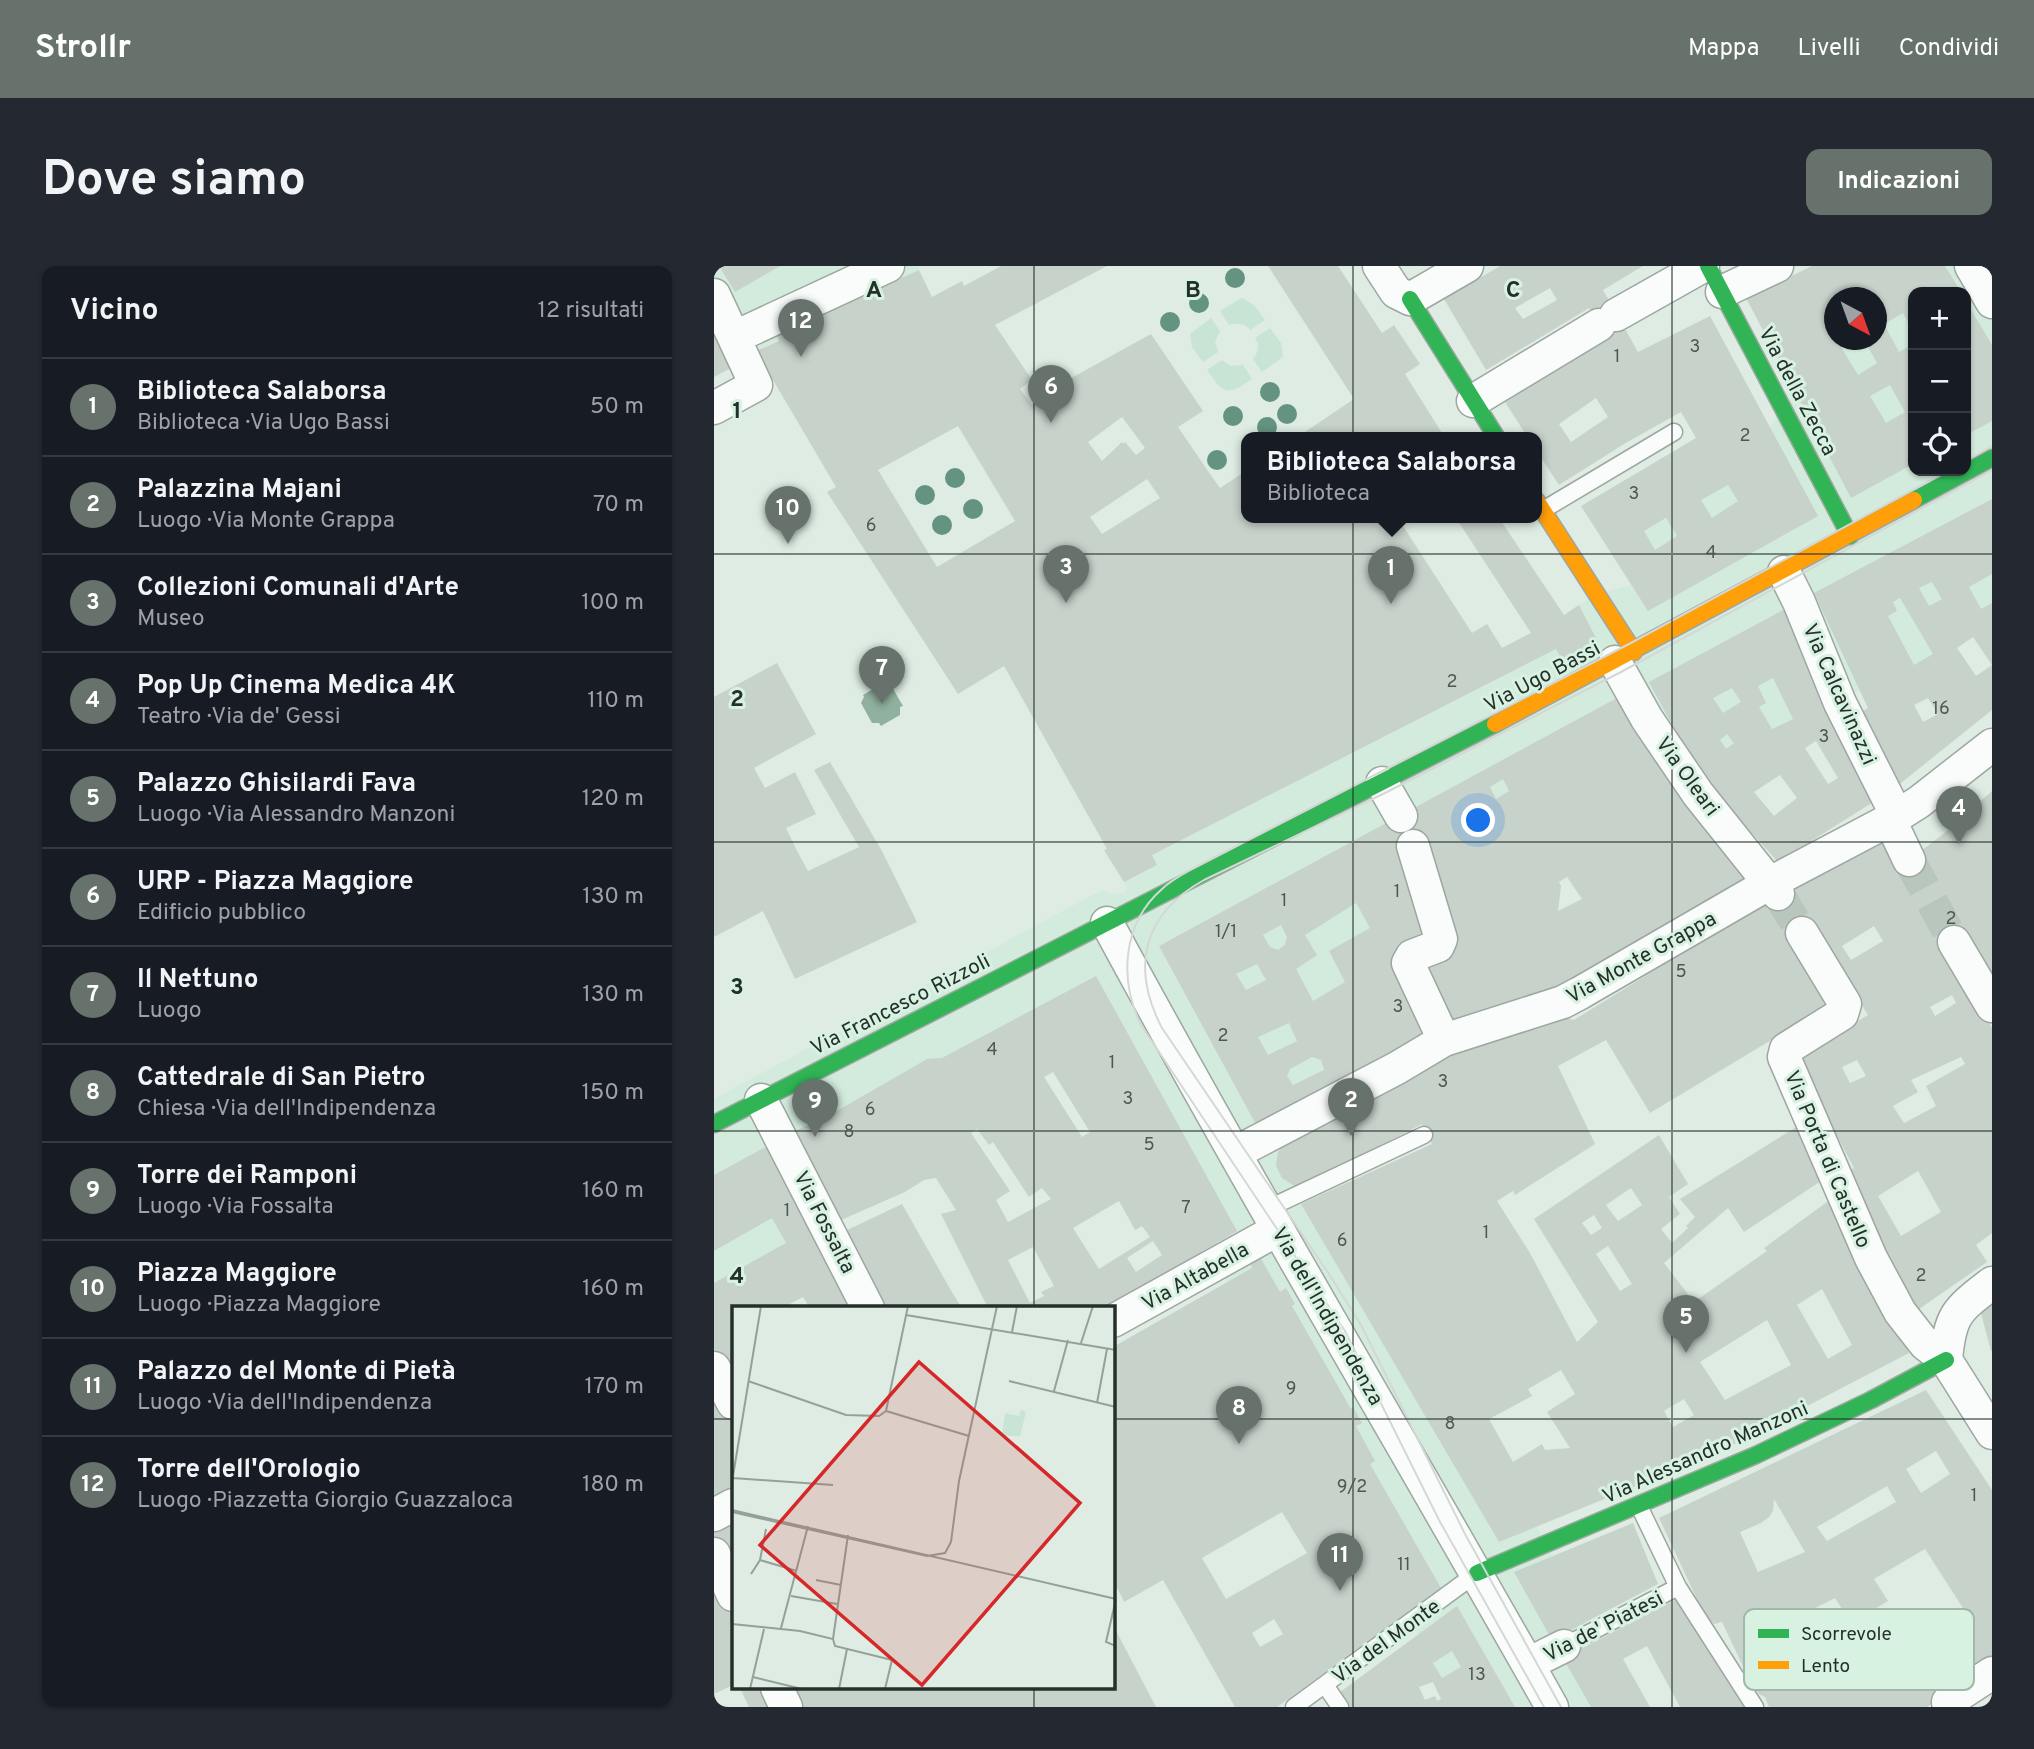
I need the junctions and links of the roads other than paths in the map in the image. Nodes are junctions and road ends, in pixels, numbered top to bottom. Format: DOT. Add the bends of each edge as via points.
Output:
graph roads {
  1 [pos="888,266"];
  2 [pos="1379,266"];
  3 [pos="1467,266"];
  4 [pos="1777,266"];
  5 [pos="1971,266"];
  6 [pos="1711,275"];
  7 [pos="714,295"];
  8 [pos="1410,299"];
  9 [pos="1992,302"];
  10 [pos="740,347"];
  11 [pos="1473,401"];
  12 [pos="714,408"];
  13 [pos="1493,432"];
  14 [pos="1674,432"];
  15 [pos="1992,458"];
  16 [pos="1542,504"];
  17 [pos="1542,509"];
  18 [pos="1850,536"];
  19 [pos="1784,572"];
  20 [pos="1624,657"];
  21 [pos="1992,745"];
  22 [pos="1382,782"];
  23 [pos="1401,816"];
  24 [pos="1894,818"];
  25 [pos="1413,846"];
  26 [pos="1909,860"];
  27 [pos="1774,889"];
  28 [pos="1107,923"];
  29 [pos="1802,933"];
  30 [pos="1954,942"];
  31 [pos="1992,1006"];
  32 [pos="1444,1040"];
  33 [pos="761,1100"];
  34 [pos="714,1124"];
  35 [pos="1424,1135"];
  36 [pos="1235,1153"];
  37 [pos="1272,1220"];
  38 [pos="1992,1283"];
  39 [pos="867,1306"];
  40 [pos="1115,1320"];
  41 [pos="1946,1360"];
  42 [pos="714,1368"];
  43 [pos="732,1401"];
  44 [pos="1992,1433"];
  45 [pos="732,1506"];
  46 [pos="1639,1506"];
  47 [pos="714,1515"];
  48 [pos="714,1554"];
  49 [pos="1477,1573"];
  50 [pos="1678,1587"];
  51 [pos="732,1593"];
  52 [pos="1564,1646"];
  53 [pos="1528,1664"];
  54 [pos="1992,1673"];
  55 [pos="1325,1685"];
  56 [pos="1974,1685"];
  57 [pos="778,1690"];
  58 [pos="1744,1690"];
  59 [pos="1744,1690"];
  60 [pos="1967,1690"];
  61 [pos="1946,1704"];
  62 [pos="786,1707"];
  63 [pos="1294,1707"];
  64 [pos="1340,1707"];
  65 [pos="1552,1707"];
  66 [pos="1755,1707"];
  1 -- 10 [label="street"];
  2 -- 8 [label="street" via="1395,292"];
  3 -- 8 [label="street"];
  4 -- 6 [label="street"];
  5 -- 9 [label="street"];
  6 -- 11 [label="street" via="1608,319"];
  6 -- 18 [label="street, Via della Zecca"];
  7 -- 10 [label="street"];
  8 -- 11 [label="street"];
  10 -- 12 [label="street" via="756,385"];
  11 -- 13 [label="street"];
  14 -- 16 [label="lane"];
  15 -- 18 [label="street, Via Ugo Bassi"];
  17 -- 20 [label="street"];
  18 -- 19 [label="street, Via Ugo Bassi"];
  19 -- 20 [label="street, Via Ugo Bassi"];
  19 -- 24 [label="street, Via Calcavinazzi"];
  20 -- 22 [label="street, Via Ugo Bassi"];
  20 -- 27 [label="street, Via Oleari" via="1647,719 1698,794"];
  21 -- 24 [label="street, Via Monte Grappa"];
  22 -- 23 [label="street"];
  22 -- 28 [label="street, Via Ugo Bassi"];
  24 -- 26 [label="street, Via Calcavinazzi"];
  24 -- 27 [label="street, Via Monte Grappa"];
  25 -- 32 [label="street" via="1441,939 1408,962"];
  27 -- 32 [label="street, Via Monte Grappa" via="1563,1002"];
  28 -- 33 [label="street, Via Francesco Rizzoli"];
  28 -- 36 [label="street, Via dell'Indipendenza"];
  29 -- 41 [label="street, Via Porta di Castello" via="1844,1004 1842,1014 1786,1049 1784,1057 1899,1312 1925,1344"];
  30 -- 31 [label="street"];
  32 -- 36 [label="street, Via Monte Grappa"];
  33 -- 34 [label="street, Via Francesco Rizzoli"];
  33 -- 39 [label="street, Via Fossalta"];
  35 -- 37 [label="lane"];
  36 -- 37 [label="street, Via dell'Indipendenza"];
  37 -- 40 [label="street, Via Altabella"];
  37 -- 49 [label="street, Via dell'Indipendenza"];
  38 -- 41 [label="street" via="1959,1308 1948,1330"];
  41 -- 44 [label="street"];
  41 -- 46 [label="street, Via Alessandro Manzoni"];
  42 -- 43 [label="street"];
  45 -- 47 [label="street"];
  46 -- 49 [label="street, Via Alessandro Manzoni" via="1518,1552"];
  46 -- 50 [label="lane, Via de' Piatesi"];
  48 -- 51 [label="street"];
  49 -- 53 [label="street, Via dell'Indipendenza"];
  49 -- 55 [label="lane, Via del Monte"];
  50 -- 52 [label="lane, Via de' Piatesi"];
  50 -- 58 [label="lane, Via de' Piatesi"];
  52 -- 53 [label="street, Via de' Piatesi"];
  53 -- 65 [label="street, Via dell'Indipendenza"];
  54 -- 56 [label="street"];
  55 -- 63 [label="lane, Via del Monte"];
  55 -- 64 [label="lane"];
  57 -- 62 [label="street"];
  59 -- 66 [label="lane, Via de' Piatesi"];
  60 -- 61 [label="street"];
}
